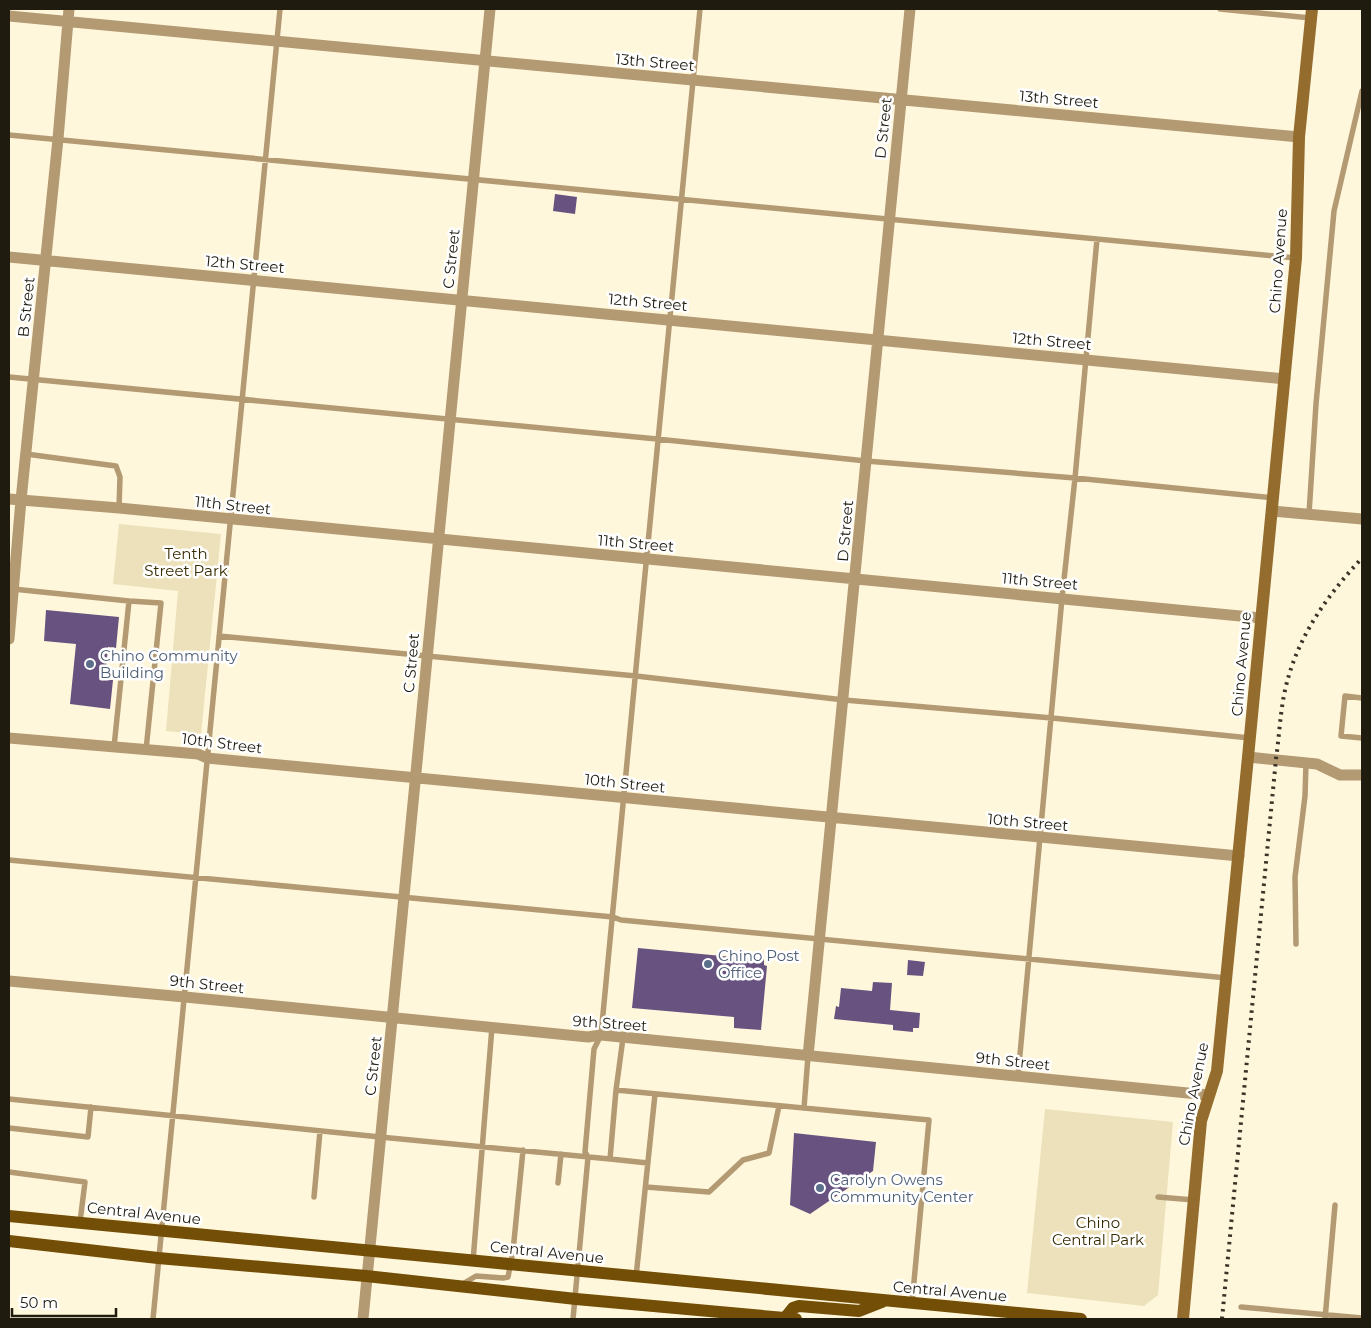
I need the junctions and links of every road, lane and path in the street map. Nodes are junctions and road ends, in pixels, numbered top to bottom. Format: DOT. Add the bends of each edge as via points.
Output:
graph roads {
  1 [pos="69,9"];
  2 [pos="280,9"];
  3 [pos="490,9"];
  4 [pos="700,9"];
  5 [pos="910,9"];
  6 [pos="1220,9"];
  7 [pos="1311,14"];
  8 [pos="9,16"];
  9 [pos="68,21"];
  10 [pos="277,40"];
  11 [pos="484,61"];
  12 [pos="693,80"];
  13 [pos="1362,91"];
  14 [pos="901,99"];
  15 [pos="9,135"];
  16 [pos="1300,137"];
  17 [pos="58,139"];
  18 [pos="265,160"];
  19 [pos="474,181"];
  20 [pos="681,200"];
  21 [pos="889,220"];
  22 [pos="1097,239"];
  23 [pos="9,256"];
  24 [pos="1296,258"];
  25 [pos="45,260"];
  26 [pos="253,280"];
  27 [pos="462,300"];
  28 [pos="670,319"];
  29 [pos="878,339"];
  30 [pos="1085,359"];
  31 [pos="9,377"];
  32 [pos="1285,379"];
  33 [pos="34,380"];
  34 [pos="242,399"];
  35 [pos="450,420"];
  36 [pos="657,440"];
  37 [pos="26,454"];
  38 [pos="866,461"];
  39 [pos="1075,478"];
  40 [pos="15,500"];
  41 [pos="1273,505"];
  42 [pos="119,508"];
  43 [pos="1309,514"];
  44 [pos="1362,519"];
  45 [pos="230,520"];
  46 [pos="438,540"];
  47 [pos="646,559"];
  48 [pos="855,580"];
  49 [pos="13,589"];
  50 [pos="1062,598"];
  51 [pos="129,601"];
  52 [pos="10,616"];
  53 [pos="1261,618"];
  54 [pos="219,636"];
  55 [pos="9,639"];
  56 [pos="427,656"];
  57 [pos="636,676"];
  58 [pos="1362,698"];
  59 [pos="844,700"];
  60 [pos="1052,718"];
  61 [pos="9,738"];
  62 [pos="1250,738"];
  63 [pos="1362,738"];
  64 [pos="114,747"];
  65 [pos="146,750"];
  66 [pos="1248,757"];
  67 [pos="207,758"];
  68 [pos="1306,762"];
  69 [pos="1362,775"];
  70 [pos="415,778"];
  71 [pos="623,798"];
  72 [pos="831,819"];
  73 [pos="1040,838"];
  74 [pos="1239,856"];
  75 [pos="9,860"];
  76 [pos="195,877"];
  77 [pos="404,898"];
  78 [pos="613,917"];
  79 [pos="820,938"];
  80 [pos="1296,944"];
  81 [pos="1028,960"];
  82 [pos="1227,978"];
  83 [pos="9,981"];
  84 [pos="185,996"];
  85 [pos="393,1018"];
  86 [pos="492,1028"];
  87 [pos="601,1036"];
  88 [pos="623,1038"];
  89 [pos="808,1056"];
  90 [pos="1018,1076"];
  91 [pos="616,1090"];
  92 [pos="655,1094"];
  93 [pos="1208,1095"];
  94 [pos="9,1099"];
  95 [pos="779,1106"];
  96 [pos="91,1107"];
  97 [pos="804,1108"];
  98 [pos="173,1115"];
  99 [pos="9,1128"];
  100 [pos="320,1131"];
  101 [pos="380,1137"];
  102 [pos="482,1147"];
  103 [pos="523,1150"];
  104 [pos="561,1154"];
  105 [pos="588,1157"];
  106 [pos="610,1159"];
  107 [pos="648,1163"];
  108 [pos="9,1172"];
  109 [pos="558,1184"];
  110 [pos="646,1187"];
  111 [pos="314,1197"];
  112 [pos="1158,1197"];
  113 [pos="1194,1200"];
  114 [pos="1335,1205"];
  115 [pos="9,1216"];
  116 [pos="80,1223"];
  117 [pos="160,1231"];
  118 [pos="9,1241"];
  119 [pos="368,1251"];
  120 [pos="158,1258"];
  121 [pos="473,1261"];
  122 [pos="511,1266"];
  123 [pos="577,1271"];
  124 [pos="366,1276"];
  125 [pos="636,1277"];
  126 [pos="460,1286"];
  127 [pos="576,1299"];
  128 [pos="885,1301"];
  129 [pos="912,1303"];
  130 [pos="1241,1307"];
  131 [pos="1325,1317"];
  132 [pos="1362,1318"];
  133 [pos="153,1319"];
  134 [pos="363,1319"];
  135 [pos="573,1319"];
  136 [pos="788,1319"];
  137 [pos="1081,1319"];
  138 [pos="1183,1319"];
  1 -- 9 [label="street, B Street"];
  2 -- 10 [label="lane"];
  3 -- 11 [label="street, C Street"];
  4 -- 12 [label="lane"];
  5 -- 14 [label="street, D Street"];
  6 -- 7 [label="lane"];
  7 -- 16 [label="main road, Chino Avenue"];
  8 -- 9 [label="street, 13th Street"];
  9 -- 10 [label="street, 13th Street"];
  9 -- 17 [label="street, B Street"];
  10 -- 11 [label="street, 13th Street"];
  10 -- 18 [label="lane"];
  11 -- 12 [label="street, 13th Street"];
  11 -- 19 [label="street, C Street"];
  12 -- 14 [label="street, 13th Street"];
  12 -- 20 [label="lane"];
  13 -- 43 [label="lane" via="1334,211"];
  14 -- 16 [label="street, 13th Street"];
  14 -- 21 [label="street, D Street"];
  15 -- 17 [label="lane"];
  16 -- 24 [label="main road, Chino Avenue"];
  17 -- 18 [label="lane"];
  17 -- 25 [label="street, B Street"];
  18 -- 19 [label="lane"];
  18 -- 26 [label="lane"];
  19 -- 20 [label="lane"];
  19 -- 27 [label="street, C Street"];
  20 -- 21 [label="lane"];
  20 -- 28 [label="lane"];
  21 -- 22 [label="lane"];
  21 -- 29 [label="street, D Street"];
  22 -- 24 [label="lane"];
  22 -- 30 [label="lane"];
  23 -- 25 [label="street, 12th Street"];
  24 -- 32 [label="main road, Chino Avenue"];
  25 -- 26 [label="street, 12th Street"];
  25 -- 33 [label="street, B Street"];
  26 -- 27 [label="street, 12th Street"];
  26 -- 34 [label="lane"];
  27 -- 28 [label="street, 12th Street"];
  27 -- 35 [label="street, C Street"];
  28 -- 29 [label="street, 12th Street"];
  28 -- 36 [label="lane"];
  29 -- 30 [label="street, 12th Street"];
  29 -- 38 [label="street, D Street"];
  30 -- 32 [label="street, 12th Street"];
  30 -- 39 [label="lane"];
  31 -- 33 [label="lane"];
  32 -- 41 [label="main road, Chino Avenue"];
  33 -- 34 [label="lane"];
  33 -- 37 [label="street, B Street"];
  34 -- 35 [label="lane"];
  34 -- 45 [label="lane"];
  35 -- 36 [label="lane"];
  35 -- 46 [label="street, C Street"];
  36 -- 38 [label="lane"];
  36 -- 47 [label="lane"];
  37 -- 40 [label="street, B Street"];
  37 -- 42 [label="lane" via="116,466 120,478"];
  38 -- 39 [label="lane"];
  38 -- 48 [label="street, D Street"];
  39 -- 41 [label="lane"];
  39 -- 50 [label="lane"];
  40 -- 42 [label="street, 11th Street"];
  40 -- 49 [label="street, B Street"];
  41 -- 43 [label="street"];
  41 -- 53 [label="main road, Chino Avenue"];
  42 -- 45 [label="street, 11th Street"];
  43 -- 44 [label="street"];
  45 -- 46 [label="street, 11th Street"];
  45 -- 54 [label="lane"];
  46 -- 47 [label="street, 11th Street"];
  46 -- 56 [label="street, C Street"];
  47 -- 48 [label="street, 11th Street"];
  47 -- 57 [label="lane"];
  48 -- 50 [label="street, 11th Street"];
  48 -- 59 [label="street, D Street"];
  49 -- 51 [label="lane"];
  49 -- 52 [label="street, B Street"];
  50 -- 53 [label="street, 11th Street"];
  50 -- 60 [label="lane"];
  51 -- 64 [label="lane"];
  51 -- 65 [label="lane" via="161,603"];
  52 -- 55 [label="street, B Street"];
  53 -- 62 [label="main road, Chino Avenue"];
  54 -- 56 [label="lane"];
  54 -- 67 [label="lane"];
  56 -- 57 [label="lane"];
  56 -- 70 [label="street, C Street"];
  57 -- 59 [label="lane"];
  57 -- 71 [label="lane"];
  58 -- 63 [label="lane" via="1345,696 1341,736"];
  59 -- 60 [label="lane"];
  59 -- 72 [label="street, D Street"];
  60 -- 62 [label="lane"];
  60 -- 73 [label="lane"];
  61 -- 64 [label="street, 10th Street"];
  62 -- 66 [label="main road, Chino Avenue"];
  64 -- 65 [label="street, 10th Street"];
  65 -- 67 [label="street, 10th Street" via="198,754"];
  66 -- 68 [label="street"];
  66 -- 74 [label="main road, Chino Avenue"];
  67 -- 70 [label="street, 10th Street"];
  67 -- 76 [label="lane"];
  68 -- 69 [label="street" via="1340,775"];
  68 -- 80 [label="lane" via="1295,877"];
  70 -- 71 [label="street, 10th Street"];
  70 -- 77 [label="street, C Street"];
  71 -- 72 [label="street, 10th Street"];
  71 -- 78 [label="lane"];
  72 -- 73 [label="street, 10th Street"];
  72 -- 79 [label="street, D Street"];
  73 -- 74 [label="street, 10th Street"];
  73 -- 81 [label="lane"];
  74 -- 82 [label="main road, Chino Avenue"];
  75 -- 76 [label="lane"];
  76 -- 77 [label="lane"];
  76 -- 84 [label="lane"];
  77 -- 78 [label="lane"];
  77 -- 85 [label="street, C Street"];
  78 -- 79 [label="lane"];
  78 -- 87 [label="lane"];
  79 -- 81 [label="lane"];
  79 -- 89 [label="street, D Street"];
  81 -- 82 [label="lane"];
  81 -- 90 [label="lane"];
  82 -- 93 [label="main road, Chino Avenue" via="1217,1071"];
  83 -- 84 [label="street, 9th Street"];
  84 -- 85 [label="street, 9th Street"];
  84 -- 98 [label="lane"];
  85 -- 86 [label="street, 9th Street"];
  85 -- 101 [label="street, C Street"];
  86 -- 87 [label="street, 9th Street"];
  86 -- 102 [label="lane"];
  87 -- 88 [label="street, 9th Street"];
  87 -- 105 [label="lane" via="594,1049 585,1152"];
  88 -- 89 [label="street, 9th Street"];
  88 -- 91 [label="lane"];
  89 -- 90 [label="street, 9th Street"];
  89 -- 97 [label="lane"];
  90 -- 93 [label="street, 9th Street"];
  91 -- 92 [label="lane"];
  91 -- 106 [label="lane"];
  92 -- 95 [label="lane"];
  92 -- 107 [label="lane"];
  93 -- 113 [label="main road, Chino Avenue" via="1201,1121"];
  94 -- 96 [label="lane"];
  95 -- 97 [label="lane"];
  95 -- 110 [label="lane" via="769,1152 742,1160 709,1192"];
  96 -- 98 [label="lane"];
  96 -- 99 [label="lane" via="88,1137"];
  97 -- 129 [label="lane" via="929,1120"];
  98 -- 100 [label="lane"];
  98 -- 117 [label="lane"];
  100 -- 101 [label="lane"];
  100 -- 111 [label="lane"];
  101 -- 102 [label="lane"];
  101 -- 119 [label="street, C Street"];
  102 -- 103 [label="lane"];
  102 -- 121 [label="lane"];
  103 -- 104 [label="lane"];
  103 -- 122 [label="lane"];
  104 -- 105 [label="lane"];
  104 -- 109 [label="lane"];
  105 -- 106 [label="lane"];
  105 -- 123 [label="lane"];
  106 -- 107 [label="lane"];
  107 -- 110 [label="lane"];
  108 -- 116 [label="lane" via="85,1182"];
  110 -- 125 [label="lane"];
  112 -- 113 [label="lane"];
  113 -- 138 [label="main road, Chino Avenue"];
  114 -- 131 [label="lane"];
  115 -- 116 [label="main road, Central Avenue"];
  116 -- 117 [label="main road, Central Avenue"];
  117 -- 119 [label="main road, Central Avenue"];
  117 -- 120 [label="lane"];
  118 -- 120 [label="main road"];
  119 -- 121 [label="main road, Central Avenue"];
  119 -- 124 [label="street, C Street"];
  120 -- 124 [label="main road"];
  120 -- 133 [label="lane"];
  121 -- 122 [label="main road, Central Avenue"];
  122 -- 123 [label="main road, Central Avenue"];
  122 -- 126 [label="lane" via="506,1278 476,1276"];
  123 -- 125 [label="main road, Central Avenue"];
  123 -- 127 [label="lane"];
  124 -- 126 [label="main road"];
  124 -- 134 [label="street, C Street"];
  125 -- 128 [label="main road, Central Avenue"];
  126 -- 127 [label="main road"];
  127 -- 135 [label="lane"];
  127 -- 136 [label="main road"];
  128 -- 129 [label="main road, Central Avenue"];
  128 -- 136 [label="main road" via="859,1311 799,1306 793,1308"];
  129 -- 137 [label="main road, Central Avenue"];
  130 -- 131 [label="lane"];
  131 -- 132 [label="lane"];
}
